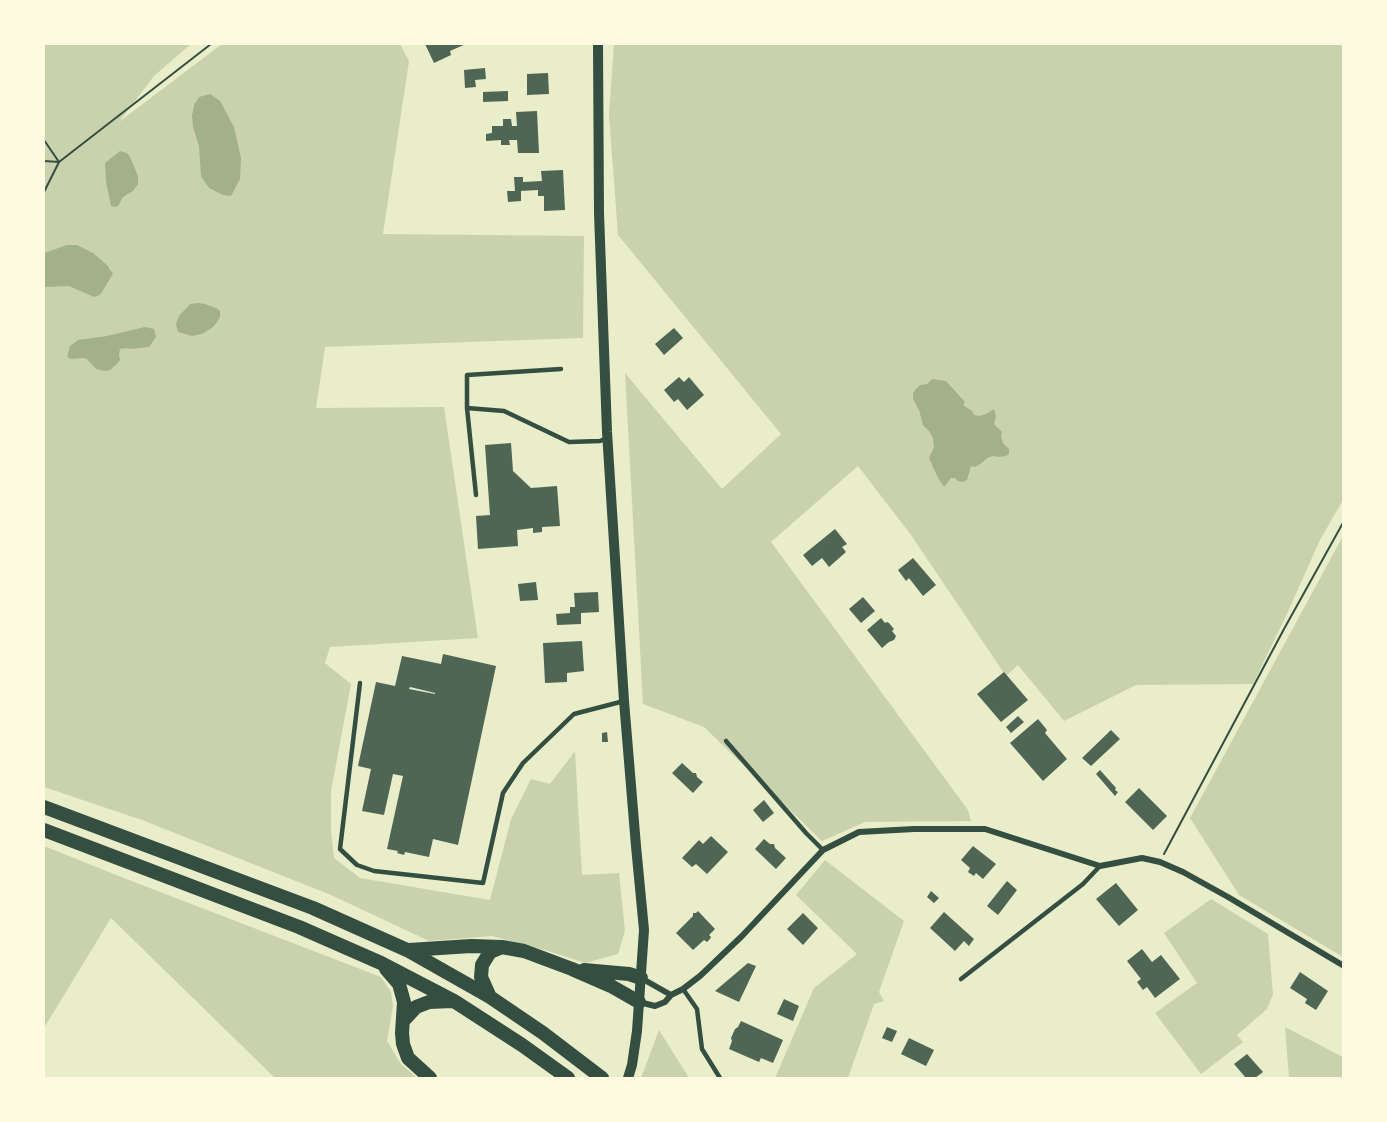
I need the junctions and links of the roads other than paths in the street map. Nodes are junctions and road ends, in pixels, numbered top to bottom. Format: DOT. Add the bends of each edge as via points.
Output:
graph roads {
  1 [pos="598,44"];
  2 [pos="561,369"];
  3 [pos="467,408"];
  4 [pos="607,438"];
  5 [pos="476,495"];
  6 [pos="360,683"];
  7 [pos="624,701"];
  8 [pos="726,741"];
  9 [pos="44,807"];
  10 [pos="44,830"];
  11 [pos="823,850"];
  12 [pos="1100,866"];
  13 [pos="502,947"];
  14 [pos="407,950"];
  15 [pos="381,963"];
  16 [pos="1344,966"];
  17 [pos="572,969"];
  18 [pos="641,978"];
  19 [pos="961,980"];
  20 [pos="683,989"];
  21 [pos="671,995"];
  22 [pos="490,997"];
  23 [pos="454,1001"];
  24 [pos="639,1002"];
  25 [pos="404,1020"];
  26 [pos="430,1078"];
  27 [pos="568,1078"];
  28 [pos="602,1078"];
  29 [pos="628,1078"];
  30 [pos="720,1078"];
  1 -- 4 [label="street"];
  2 -- 3 [label="lane" via="467,375"];
  3 -- 4 [label="lane" via="504,411 569,442"];
  3 -- 5 [label="lane"];
  4 -- 7 [label="street"];
  6 -- 7 [label="lane" via="340,849 357,865 374,871 483,883 503,793 523,763 574,714"];
  7 -- 18 [label="street" via="644,930"];
  8 -- 11 [label="lane"];
  9 -- 14 [label="main road" via="314,908"];
  10 -- 15 [label="main road" via="299,927"];
  11 -- 12 [label="street" via="859,832 985,829"];
  11 -- 20 [label="street" via="742,936"];
  12 -- 16 [label="street" via="1142,858 1160,862"];
  12 -- 19 [label="lane" via="1083,884"];
  13 -- 14 [label="main road"];
  13 -- 17 [label="main road"];
  13 -- 22 [label="main road" via="490,952 482,965 481,976"];
  14 -- 22 [label="main road"];
  15 -- 23 [label="main road"];
  15 -- 25 [label="main road" via="399,984"];
  17 -- 18 [label="main road"];
  17 -- 24 [label="main road"];
  18 -- 21 [label="street"];
  18 -- 24 [label="street"];
  20 -- 21 [label="street"];
  20 -- 30 [label="lane" via="697,1009 702,1049"];
  21 -- 24 [label="street" via="655,1006"];
  22 -- 28 [label="main road"];
  23 -- 25 [label="main road" via="429,1002 416,1007"];
  23 -- 27 [label="main road"];
  24 -- 29 [label="street"];
  25 -- 26 [label="main road" via="403,1044 408,1058"];
}
